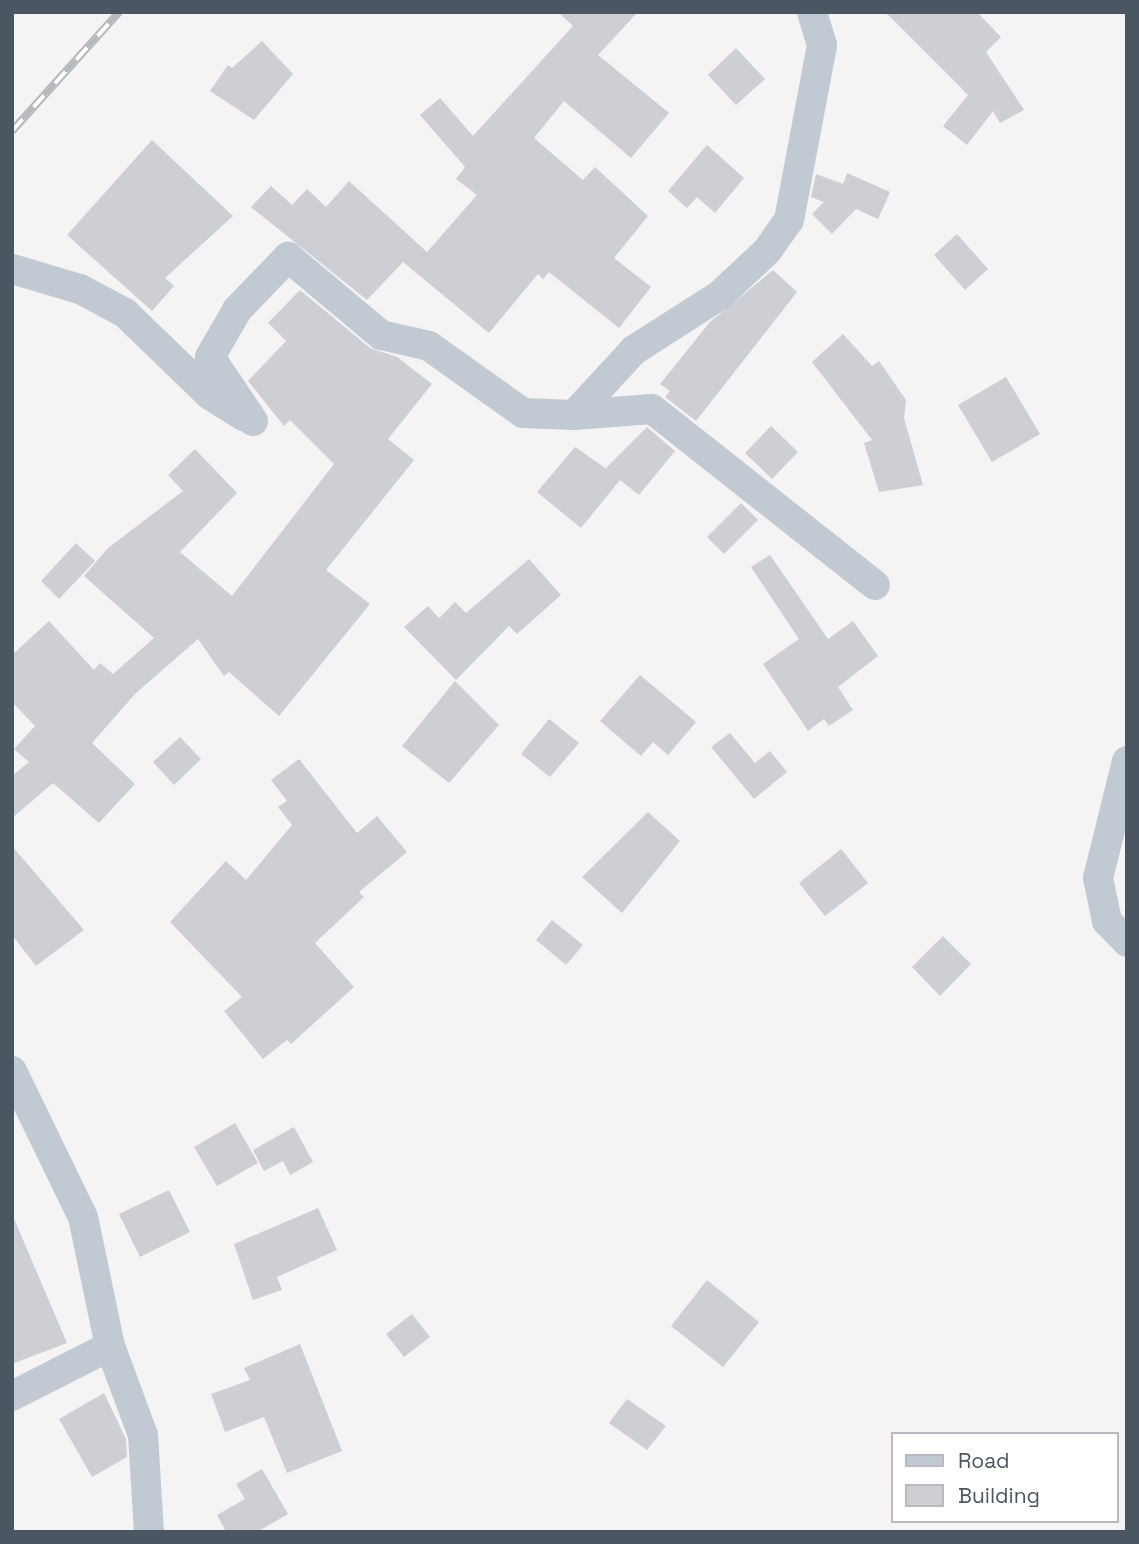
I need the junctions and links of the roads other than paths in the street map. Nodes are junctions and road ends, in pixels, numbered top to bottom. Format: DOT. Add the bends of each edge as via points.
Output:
graph roads {
  1 [pos="812,12"];
  2 [pos="12,269"];
  3 [pos="574,415"];
  4 [pos="875,585"];
  5 [pos="1127,761"];
  6 [pos="1127,942"];
  7 [pos="12,1071"];
  8 [pos="110,1346"];
  9 [pos="12,1396"];
  10 [pos="149,1532"];
  1 -- 3 [label="street" via="821,45 789,219 767,251 720,295 634,349"];
  2 -- 3 [label="street" via="80,289 125,313 210,395 253,422 210,357 237,310 288,257 381,335 429,346 523,413"];
  3 -- 4 [label="street" via="652,409"];
  5 -- 6 [label="street" via="1098,878 1107,921"];
  7 -- 8 [label="street" via="83,1217"];
  8 -- 9 [label="street"];
  8 -- 10 [label="street" via="143,1435"];
}
